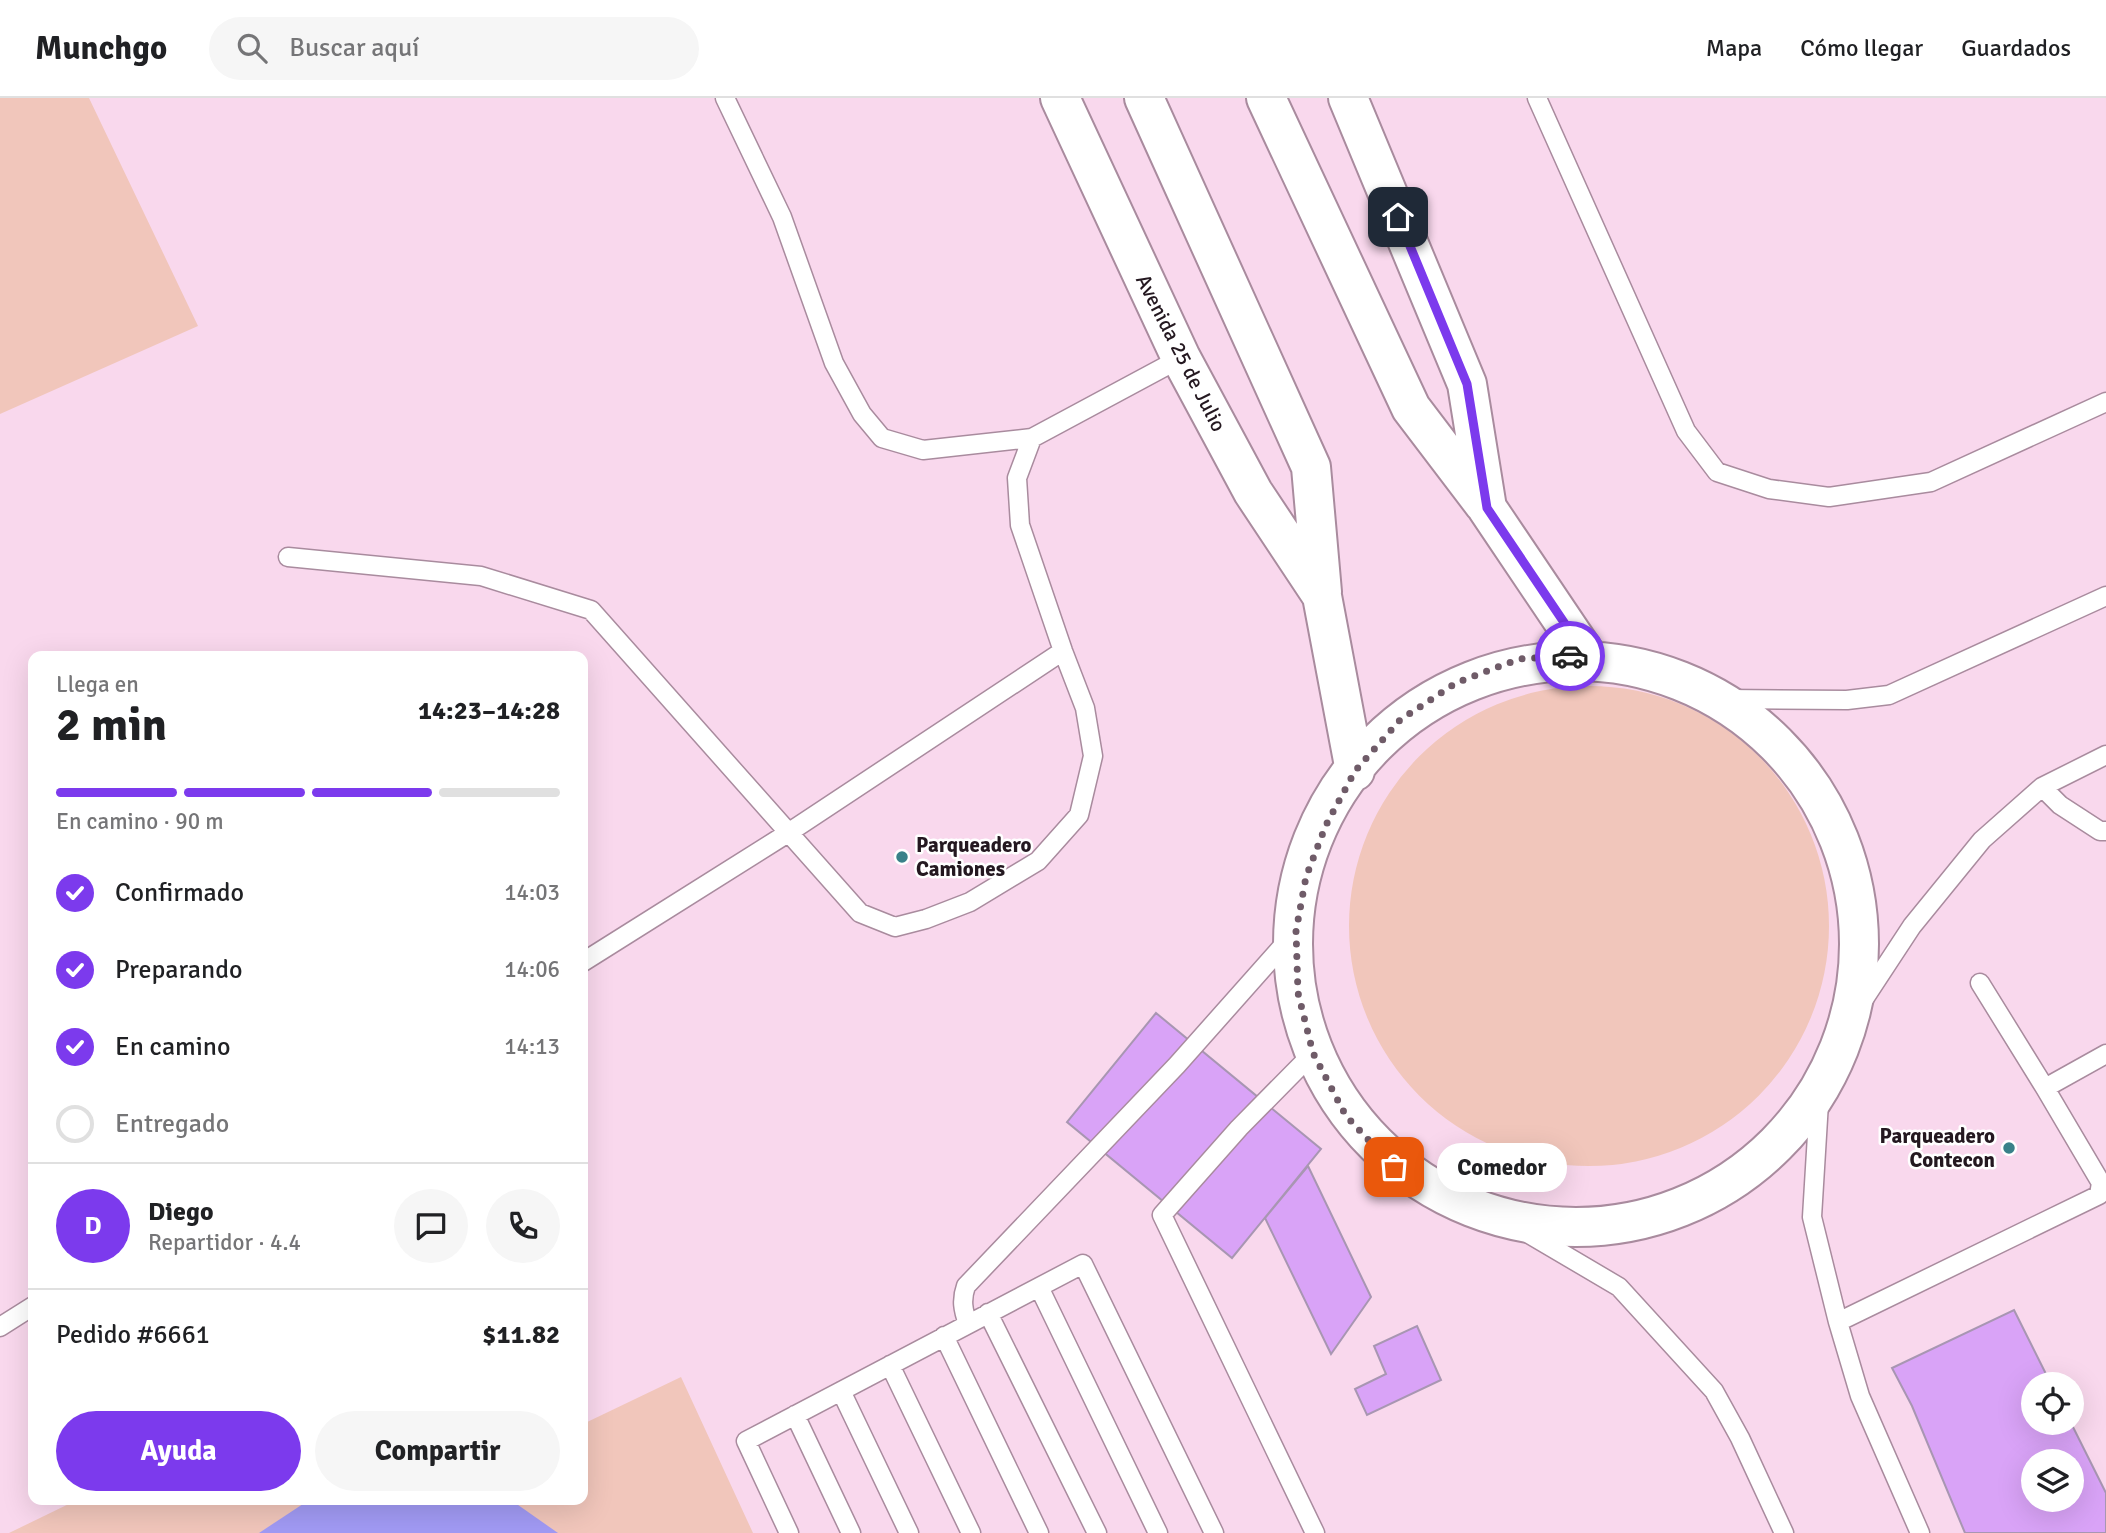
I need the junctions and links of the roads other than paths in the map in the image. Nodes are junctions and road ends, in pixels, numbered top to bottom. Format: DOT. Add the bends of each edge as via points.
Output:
graph roads {
  1 [pos="725,98"];
  2 [pos="1060,98"];
  3 [pos="1144,98"];
  4 [pos="1266,98"];
  5 [pos="1348,98"];
  6 [pos="1537,98"];
  7 [pos="1181,358"];
  8 [pos="2106,402"];
  9 [pos="1032,438"];
  10 [pos="1487,508"];
  11 [pos="288,557"];
  12 [pos="1322,596"];
  13 [pos="2106,596"];
  14 [pos="1063,651"];
  15 [pos="1586,655"];
  16 [pos="1725,699"];
  17 [pos="2106,755"];
  18 [pos="1355,771"];
  19 [pos="2042,786"];
  20 [pos="2106,831"];
  21 [pos="788,833"];
  22 [pos="1296,931"];
  23 [pos="588,959"];
  24 [pos="1980,983"];
  25 [pos="1845,1028"];
  26 [pos="1313,1053"];
  27 [pos="2106,1054"];
  28 [pos="1821,1086"];
  29 [pos="2045,1088"];
  30 [pos="2103,1181"];
  31 [pos="1519,1228"];
  32 [pos="1039,1287"];
  33 [pos="28,1309"];
  34 [pos="988,1313"];
  35 [pos="1838,1322"];
  36 [pos="968,1324"];
  37 [pos="0,1327"];
  38 [pos="944,1336"];
  39 [pos="890,1365"];
  40 [pos="841,1391"];
  41 [pos="795,1415"];
  42 [pos="789,1533"];
  43 [pos="851,1533"];
  44 [pos="909,1533"];
  45 [pos="971,1533"];
  46 [pos="1040,1533"];
  47 [pos="1097,1533"];
  48 [pos="1158,1533"];
  49 [pos="1214,1533"];
  50 [pos="1315,1533"];
  51 [pos="1784,1533"];
  52 [pos="1920,1533"];
  1 -- 9 [label="lane" via="782,217 834,363 862,414 882,438 923,450"];
  2 -- 7 [label="main road, Avenida 25 de Julio"];
  3 -- 12 [label="main road, Avenida 25 de Julio" via="1311,467"];
  4 -- 10 [label="main road" via="1410,408"];
  5 -- 10 [label="main road" via="1467,384"];
  6 -- 8 [label="lane" via="1686,432 1717,472 1769,489 1829,497 1931,482"];
  7 -- 9 [label="lane"];
  7 -- 12 [label="main road, Avenida 25 de Julio" via="1253,492"];
  9 -- 14 [label="lane" via="1017,478 1020,524"];
  10 -- 15 [label="main road"];
  11 -- 21 [label="lane" via="481,576 591,611"];
  12 -- 18 [label="main road, Avenida 25 de Julio"];
  13 -- 16 [label="lane" via="1889,695 1847,700"];
  14 -- 21 [label="lane"];
  14 -- 21 [label="lane" via="1085,708 1093,756 1079,815 1038,861 970,902 895,927 860,913"];
  15 -- 16 [label="main road" via="1658,668"];
  15 -- 18 [label="main road" via="1519,659 1456,683 1400,720"];
  16 -- 25 [label="main road" via="1782,747 1830,820 1851,879 1858,954"];
  17 -- 19 [label="lane"];
  18 -- 22 [label="main road" via="1326,825 1306,877"];
  19 -- 20 [label="lane" via="2060,805"];
  19 -- 25 [label="lane" via="1982,840 1912,926"];
  21 -- 23 [label="lane"];
  22 -- 26 [label="main road" via="1298,993"];
  22 -- 36 [label="lane" via="1177,1065 966,1286 962,1296"];
  24 -- 29 [label="lane"];
  25 -- 28 [label="main road"];
  26 -- 31 [label="main road" via="1346,1116 1394,1167 1453,1205"];
  26 -- 50 [label="lane" via="1162,1215"];
  27 -- 29 [label="lane"];
  28 -- 31 [label="main road" via="1765,1156 1692,1206 1607,1230"];
  28 -- 35 [label="lane" via="1812,1217"];
  29 -- 30 [label="lane"];
  30 -- 35 [label="lane" via="2099,1195"];
  31 -- 51 [label="lane" via="1619,1287 1714,1391"];
  32 -- 34 [label="lane"];
  32 -- 48 [label="lane"];
  32 -- 49 [label="lane" via="1083,1264"];
  33 -- 37 [label="lane"];
  34 -- 36 [label="lane"];
  34 -- 47 [label="lane"];
  35 -- 52 [label="lane" via="1860,1396"];
  36 -- 38 [label="lane"];
  38 -- 39 [label="lane"];
  38 -- 46 [label="lane"];
  39 -- 40 [label="lane"];
  39 -- 45 [label="lane"];
  40 -- 41 [label="lane"];
  40 -- 44 [label="lane"];
  41 -- 42 [label="lane" via="746,1441"];
  41 -- 43 [label="lane"];
}
